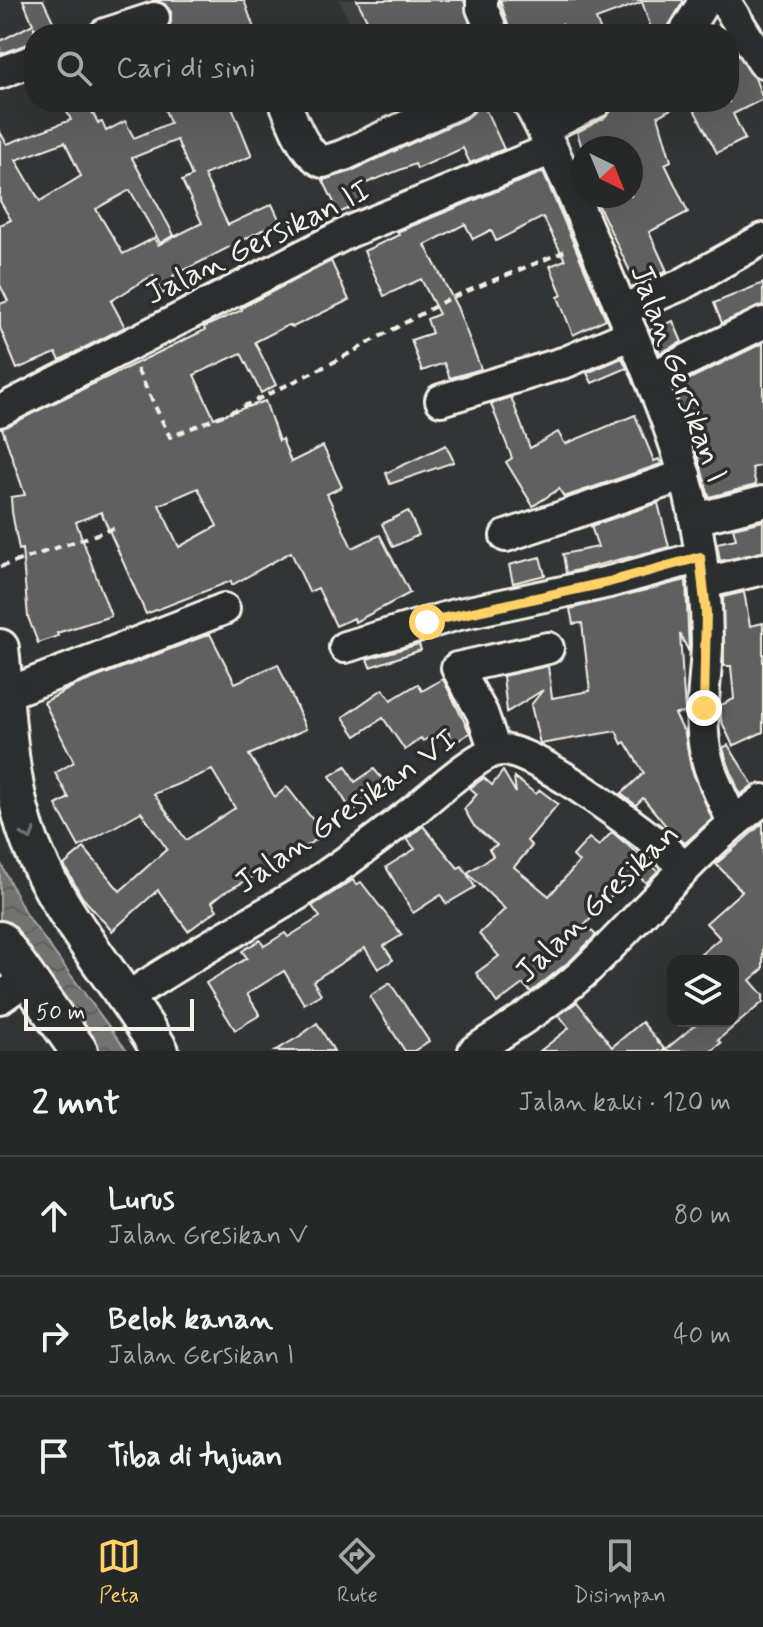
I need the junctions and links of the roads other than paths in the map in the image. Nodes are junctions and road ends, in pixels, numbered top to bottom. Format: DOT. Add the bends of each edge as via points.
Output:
graph roads {
  1 [pos="705,0"];
  2 [pos="724,0"];
  3 [pos="154,18"];
  4 [pos="136,24"];
  5 [pos="690,24"];
  6 [pos="763,62"];
  7 [pos="24,64"];
  8 [pos="0,73"];
  9 [pos="295,112"];
  10 [pos="437,112"];
  11 [pos="533,112"];
  12 [pos="583,112"];
  13 [pos="547,139"];
  14 [pos="763,239"];
  15 [pos="627,322"];
  16 [pos="763,323"];
  17 [pos="650,378"];
  18 [pos="441,400"];
  19 [pos="0,411"];
  20 [pos="685,475"];
  21 [pos="763,502"];
  22 [pos="695,519"];
  23 [pos="506,536"];
  24 [pos="763,569"];
  25 [pos="702,570"];
  26 [pos="540,597"];
  27 [pos="224,609"];
  28 [pos="345,647"];
  29 [pos="0,648"];
  30 [pos="5,694"];
  31 [pos="495,750"];
  32 [pos="763,800"];
  33 [pos="733,822"];
  34 [pos="685,866"];
  35 [pos="0,940"];
  36 [pos="14,988"];
  37 [pos="126,999"];
  38 [pos="79,1051"];
  39 [pos="160,1051"];
  40 [pos="474,1051"];
  1 -- 5 [label="street"];
  2 -- 6 [label="street"];
  3 -- 4 [label="street"];
  7 -- 8 [label="street"];
  9 -- 10 [label="street" via="311,154 326,162"];
  11 -- 13 [label="street, Jalan Gersikan I"];
  12 -- 13 [label="street, Jalan Gersikan II"];
  13 -- 15 [label="street, Jalan Gersikan I"];
  13 -- 19 [label="street, Jalan Gersikan II" via="351,231"];
  14 -- 15 [label="street"];
  15 -- 17 [label="street, Jalan Gersikan I"];
  15 -- 18 [label="street" via="566,362"];
  16 -- 17 [label="street"];
  17 -- 20 [label="street, Jalan Gersikan I"];
  20 -- 22 [label="street, Jalan Gersikan I"];
  20 -- 23 [label="street"];
  21 -- 22 [label="street"];
  22 -- 25 [label="street, Jalan Gersikan I"];
  24 -- 25 [label="street"];
  25 -- 26 [label="street"];
  25 -- 33 [label="street, Jalan Gersikan I" via="705,751"];
  26 -- 28 [label="street"];
  26 -- 31 [label="street" via="549,654 457,668"];
  27 -- 30 [label="street"];
  29 -- 30 [label="main road"];
  30 -- 37 [label="main road, one-way" via="29,840 73,924"];
  31 -- 34 [label="street, Jalan Gresikan VI" via="511,751 550,770"];
  31 -- 37 [label="street, Jalan Gresikan VI" via="332,871"];
  32 -- 33 [label="street, Jalan Gresikan"];
  33 -- 34 [label="street, Jalan Gresikan"];
  34 -- 40 [label="street, Jalan Gresikan" via="558,994"];
  35 -- 36 [label="main road"];
  36 -- 38 [label="main road"];
  37 -- 39 [label="main road"];
}
